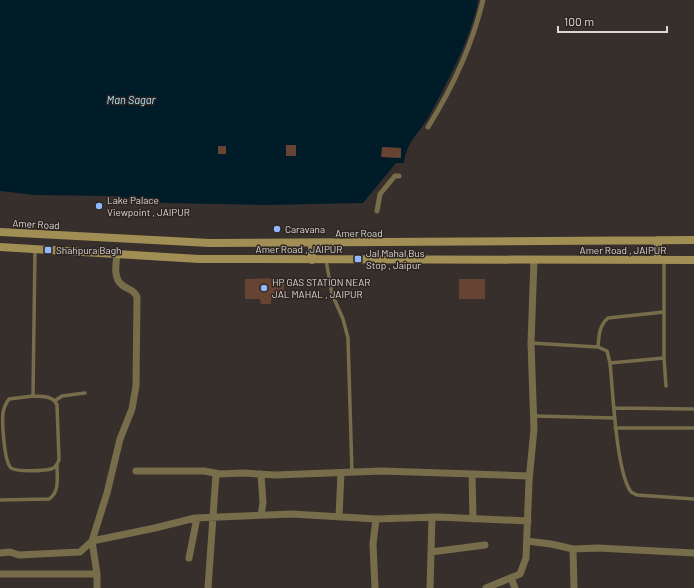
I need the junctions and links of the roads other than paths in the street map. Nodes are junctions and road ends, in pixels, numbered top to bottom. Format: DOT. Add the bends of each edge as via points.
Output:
graph roads {
  1 [pos="483,0"];
  2 [pos="428,127"];
  3 [pos="399,176"];
  4 [pos="377,211"];
  5 [pos="0,232"];
  6 [pos="658,240"];
  7 [pos="694,240"];
  8 [pos="312,243"];
  9 [pos="0,247"];
  10 [pos="35,249"];
  11 [pos="117,254"];
  12 [pos="312,260"];
  13 [pos="326,260"];
  14 [pos="534,260"];
  15 [pos="661,260"];
  16 [pos="694,260"];
  17 [pos="664,312"];
  18 [pos="531,343"];
  19 [pos="598,347"];
  20 [pos="664,358"];
  21 [pos="610,363"];
  22 [pos="666,386"];
  23 [pos="85,393"];
  24 [pos="33,396"];
  25 [pos="56,400"];
  26 [pos="614,408"];
  27 [pos="694,409"];
  28 [pos="534,416"];
  29 [pos="615,418"];
  30 [pos="615,428"];
  31 [pos="694,428"];
  32 [pos="57,465"];
  33 [pos="136,471"];
  34 [pos="341,473"];
  35 [pos="352,473"];
  36 [pos="216,474"];
  37 [pos="261,474"];
  38 [pos="472,474"];
  39 [pos="529,476"];
  40 [pos="694,499"];
  41 [pos="0,500"];
  42 [pos="261,515"];
  43 [pos="214,517"];
  44 [pos="340,517"];
  45 [pos="432,517"];
  46 [pos="197,518"];
  47 [pos="376,519"];
  48 [pos="473,519"];
  49 [pos="528,521"];
  50 [pos="92,541"];
  51 [pos="527,541"];
  52 [pos="485,545"];
  53 [pos="573,549"];
  54 [pos="431,552"];
  55 [pos="0,553"];
  56 [pos="694,553"];
  57 [pos="189,558"];
  58 [pos="0,574"];
  59 [pos="97,574"];
  60 [pos="511,578"];
  61 [pos="97,588"];
  62 [pos="208,588"];
  63 [pos="375,588"];
  64 [pos="430,588"];
  65 [pos="486,588"];
  66 [pos="515,588"];
  67 [pos="574,588"];
  1 -- 2 [label="street" via="464,59"];
  3 -- 4 [label="street" via="395,176 380,194"];
  5 -- 8 [label="main road, Amer Road" via="187,242"];
  6 -- 7 [label="main road, Amer Road"];
  6 -- 8 [label="main road, Amer Road"];
  6 -- 15 [label="main road"];
  8 -- 12 [label="main road"];
  9 -- 10 [label="main road, Amer Road , JAIPUR"];
  10 -- 11 [label="main road, Amer Road , JAIPUR"];
  10 -- 24 [label="lane"];
  11 -- 12 [label="main road, Amer Road , JAIPUR" via="199,259"];
  11 -- 50 [label="street" via="118,280 137,297 136,386 132,410 120,439"];
  12 -- 13 [label="main road, Amer Road , JAIPUR"];
  13 -- 14 [label="main road, Amer Road , JAIPUR"];
  13 -- 35 [label="lane" via="332,294 348,338"];
  14 -- 15 [label="main road, Amer Road , JAIPUR"];
  14 -- 18 [label="street"];
  15 -- 16 [label="main road, Amer Road , JAIPUR"];
  15 -- 17 [label="lane"];
  17 -- 19 [label="lane" via="608,318 600,329"];
  17 -- 20 [label="lane"];
  18 -- 19 [label="lane"];
  18 -- 28 [label="street"];
  19 -- 21 [label="lane" via="607,352"];
  20 -- 21 [label="lane"];
  20 -- 22 [label="lane"];
  21 -- 26 [label="lane"];
  23 -- 25 [label="lane" via="62,396"];
  24 -- 25 [label="lane"];
  24 -- 32 [label="lane" via="9,399 5,404 3,414 6,460 10,467 17,470 52,469"];
  25 -- 32 [label="lane" via="59,460"];
  26 -- 27 [label="lane"];
  26 -- 29 [label="lane"];
  28 -- 29 [label="lane"];
  28 -- 39 [label="street"];
  29 -- 30 [label="lane"];
  30 -- 31 [label="lane"];
  30 -- 40 [label="lane" via="625,480 631,492 637,495"];
  32 -- 41 [label="lane" via="57,488 55,495 49,499"];
  33 -- 36 [label="street" via="204,471"];
  34 -- 35 [label="street"];
  34 -- 37 [label="street"];
  34 -- 44 [label="street"];
  35 -- 38 [label="street" via="382,471"];
  36 -- 37 [label="street"];
  36 -- 43 [label="street"];
  37 -- 42 [label="street"];
  38 -- 39 [label="street"];
  38 -- 48 [label="street"];
  39 -- 49 [label="street"];
  42 -- 43 [label="street"];
  42 -- 44 [label="street"];
  43 -- 46 [label="street"];
  43 -- 62 [label="street"];
  44 -- 47 [label="street"];
  45 -- 47 [label="street"];
  45 -- 48 [label="street"];
  45 -- 54 [label="street"];
  46 -- 50 [label="street"];
  46 -- 57 [label="street"];
  47 -- 63 [label="street" via="373,544"];
  48 -- 49 [label="street"];
  49 -- 51 [label="street"];
  50 -- 55 [label="street" via="80,552 19,555 10,552"];
  50 -- 59 [label="street"];
  51 -- 53 [label="street"];
  51 -- 60 [label="street" via="526,558 520,574"];
  52 -- 54 [label="street"];
  53 -- 56 [label="street"];
  53 -- 67 [label="street"];
  54 -- 64 [label="street"];
  58 -- 59 [label="street"];
  59 -- 61 [label="street"];
  60 -- 65 [label="street"];
  60 -- 66 [label="street"];
}
